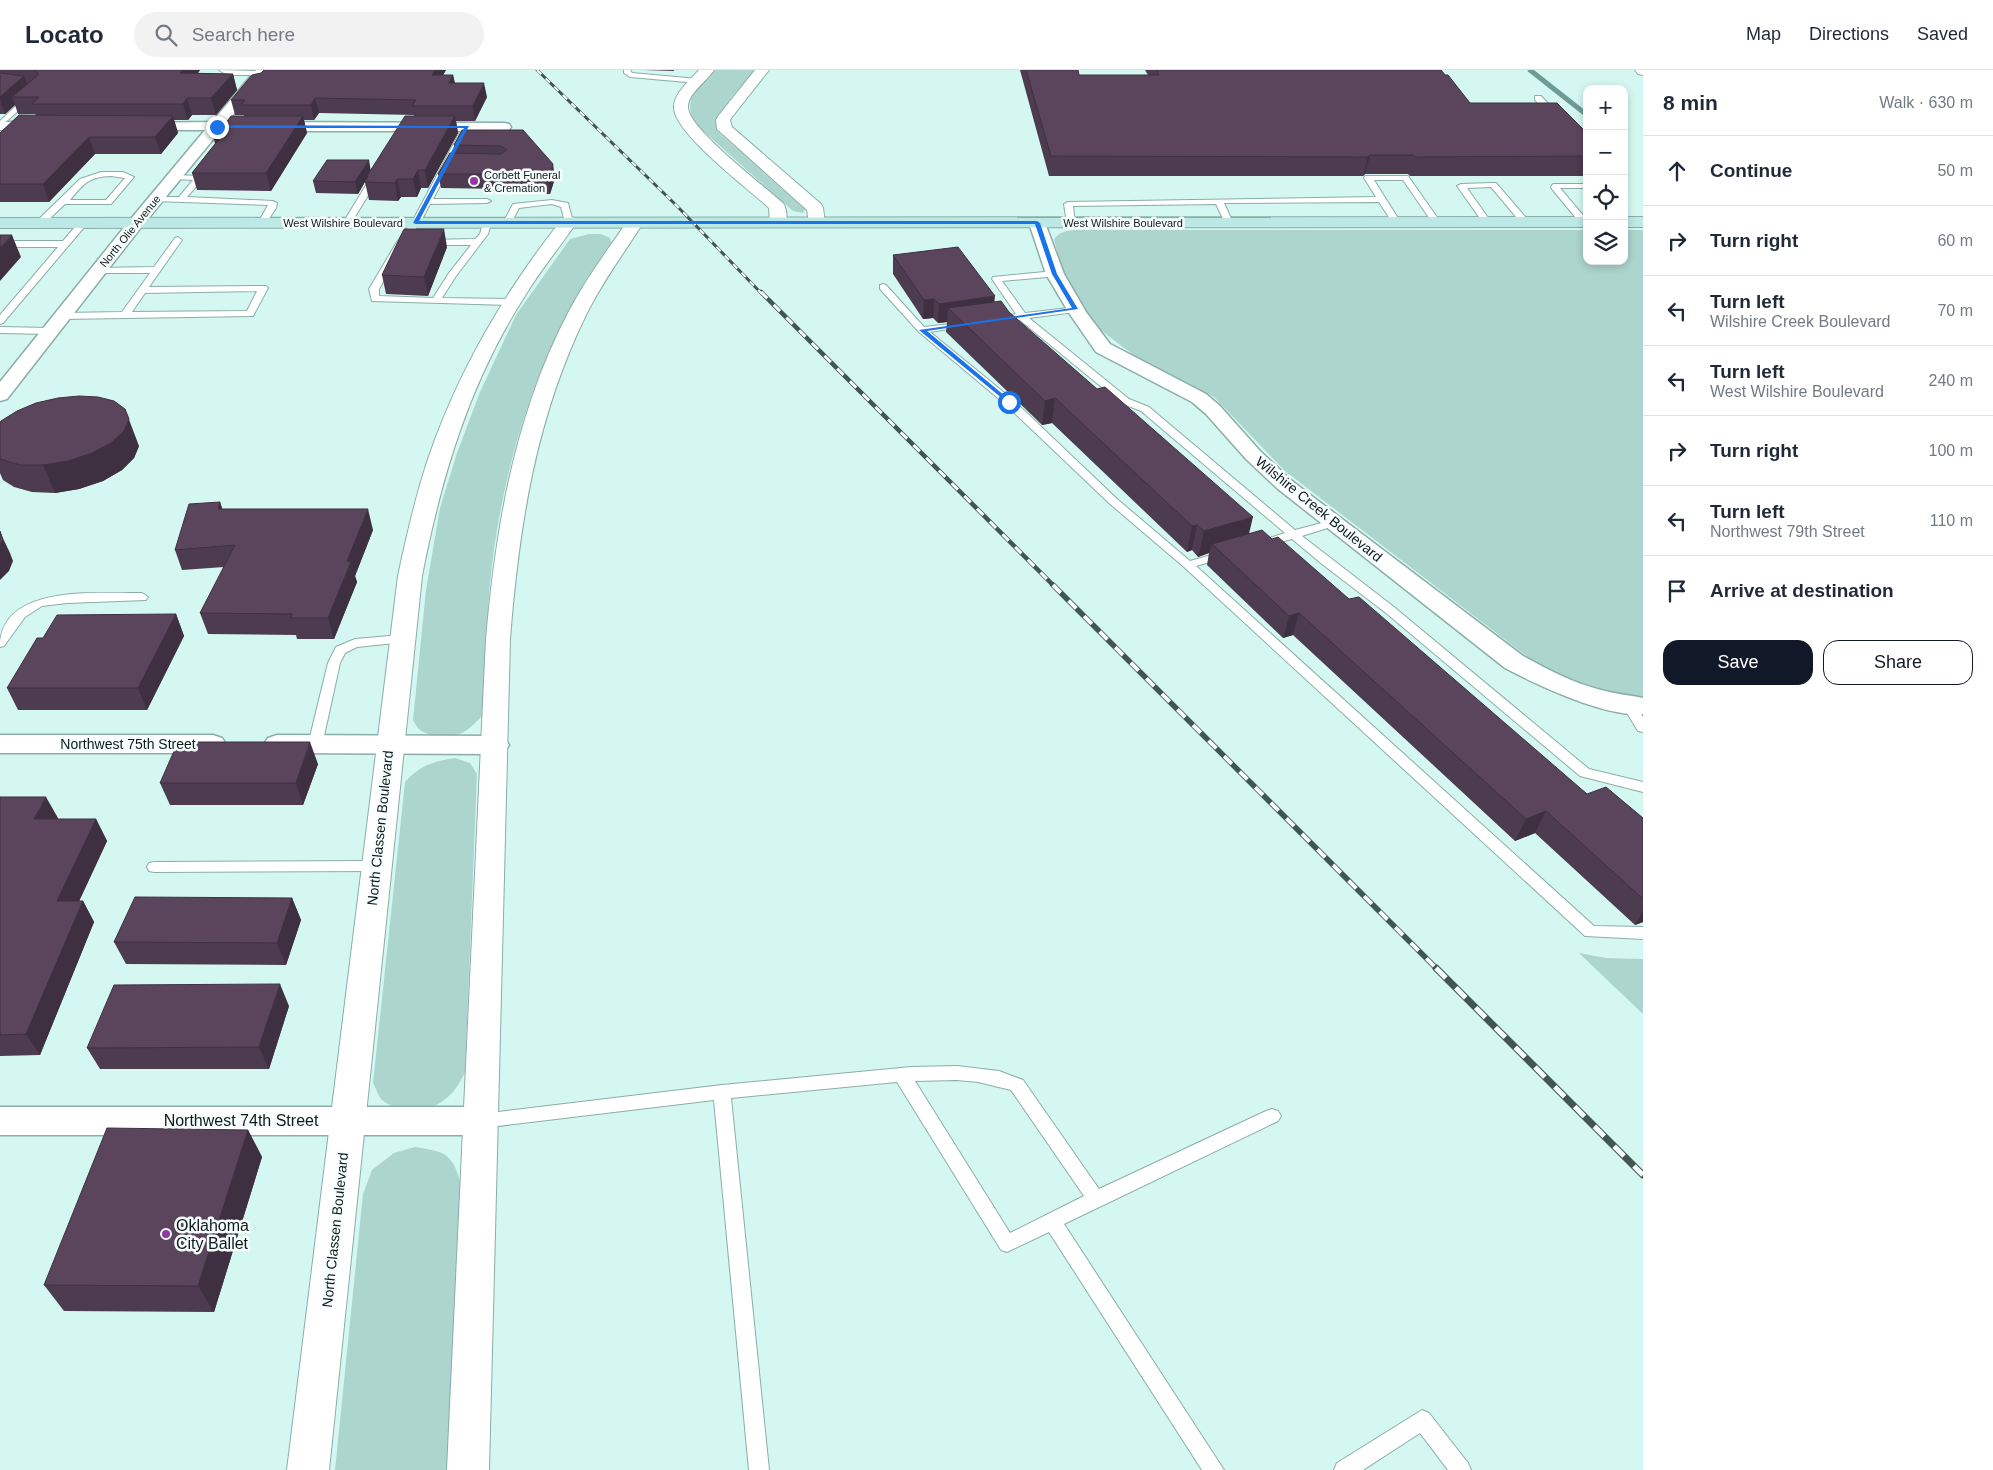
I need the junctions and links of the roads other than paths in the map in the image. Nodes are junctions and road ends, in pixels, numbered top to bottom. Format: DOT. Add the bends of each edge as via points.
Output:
graph roads {
  1 [pos="222,70"];
  2 [pos="627,70"];
  3 [pos="762,70"];
  4 [pos="262,71"];
  5 [pos="702,75"];
  6 [pos="38,90"];
  7 [pos="1538,98"];
  8 [pos="1562,124"];
  9 [pos="0,125"];
  10 [pos="59,126"];
  11 [pos="128,126"];
  12 [pos="217,127"];
  13 [pos="504,127"];
  14 [pos="466,136"];
  15 [pos="448,163"];
  16 [pos="457,163"];
  17 [pos="380,169"];
  18 [pos="175,177"];
  19 [pos="1583,186"];
  20 [pos="156,199"];
  21 [pos="181,199"];
  22 [pos="1382,199"];
  23 [pos="487,201"];
  24 [pos="63,202"];
  25 [pos="427,202"];
  26 [pos="1219,202"];
  27 [pos="1583,219"];
  28 [pos="487,222"];
  29 [pos="569,222"];
  30 [pos="1396,222"];
  31 [pos="1437,222"];
  32 [pos="1487,222"];
  33 [pos="1525,222"];
  34 [pos="1583,222"];
  35 [pos="0,223"];
  36 [pos="40,223"];
  37 [pos="83,223"];
  38 [pos="136,223"];
  39 [pos="262,223"];
  40 [pos="347,223"];
  41 [pos="416,223"];
  42 [pos="635,223"];
  43 [pos="778,223"];
  44 [pos="817,223"];
  45 [pos="1037,223"];
  46 [pos="1071,223"];
  47 [pos="1230,223"];
  48 [pos="178,240"];
  49 [pos="411,242"];
  50 [pos="478,242"];
  51 [pos="0,244"];
  52 [pos="64,244"];
  53 [pos="99,270"];
  54 [pos="157,270"];
  55 [pos="1055,274"];
  56 [pos="883,287"];
  57 [pos="143,290"];
  58 [pos="437,299"];
  59 [pos="512,302"];
  60 [pos="1075,309"];
  61 [pos="125,315"];
  62 [pos="63,316"];
  63 [pos="1022,316"];
  64 [pos="0,321"];
  65 [pos="0,330"];
  66 [pos="922,330"];
  67 [pos="51,331"];
  68 [pos="0,395"];
  69 [pos="1333,522"];
  70 [pos="1293,534"];
  71 [pos="1188,565"];
  72 [pos="142,597"];
  73 [pos="401,639"];
  74 [pos="0,643"];
  75 [pos="1635,706"];
  76 [pos="1643,728"];
  77 [pos="0,744"];
  78 [pos="315,745"];
  79 [pos="390,745"];
  80 [pos="496,745"];
  81 [pos="1643,787"];
  82 [pos="376,866"];
  83 [pos="154,868"];
  84 [pos="1643,933"];
  85 [pos="902,1075"];
  86 [pos="722,1092"];
  87 [pos="1272,1116"];
  88 [pos="348,1120"];
  89 [pos="0,1121"];
  90 [pos="482,1121"];
  91 [pos="1096,1199"];
  92 [pos="1052,1221"];
  93 [pos="308,1470"];
  94 [pos="468,1470"];
  95 [pos="759,1470"];
  96 [pos="1214,1470"];
  97 [pos="1344,1470"];
  98 [pos="1461,1470"];
  1 -- 4 [label="lane" via="227,73"];
  2 -- 5 [label="lane" via="630,75"];
  3 -- 44 [label="street" via="726,115 723,120 725,129 815,208"];
  4 -- 12 [label="street, North Olie Avenue"];
  5 -- 43 [label="street" via="682,101 683,116 695,134 777,207"];
  6 -- 9 [label="lane"];
  7 -- 8 [label="lane"];
  9 -- 10 [label="street"];
  11 -- 12 [label="street"];
  12 -- 14 [label="street"];
  12 -- 18 [label="street, North Olie Avenue"];
  13 -- 14 [label="street"];
  14 -- 15 [label="lane"];
  15 -- 16 [label="lane"];
  15 -- 25 [label="lane"];
  17 -- 40 [label="lane"];
  18 -- 20 [label="street, North Olie Avenue"];
  18 -- 21 [label="lane" via="198,178"];
  19 -- 27 [label="lane" via="1555,187"];
  20 -- 21 [label="lane"];
  20 -- 38 [label="street, North Olie Avenue"];
  21 -- 39 [label="lane" via="273,203"];
  22 -- 26 [label="lane"];
  22 -- 30 [label="lane"];
  22 -- 31 [label="lane" via="1368,178 1405,178"];
  23 -- 25 [label="lane"];
  24 -- 24 [label="lane" via="108,202 130,177 124,174 93,174 85,178"];
  24 -- 36 [label="lane"];
  25 -- 41 [label="lane"];
  26 -- 46 [label="lane" via="1068,204"];
  26 -- 47 [label="lane"];
  28 -- 29 [label="main road, West Wilshire Boulevard"];
  28 -- 41 [label="main road, West Wilshire Boulevard"];
  28 -- 50 [label="lane"];
  29 -- 42 [label="main road, West Wilshire Boulevard"];
  29 -- 59 [label="street, North Classen Boulevard"];
  30 -- 31 [label="main road, West Wilshire Boulevard"];
  30 -- 47 [label="main road, West Wilshire Boulevard"];
  31 -- 32 [label="main road, West Wilshire Boulevard"];
  32 -- 33 [label="main road, West Wilshire Boulevard"];
  32 -- 33 [label="lane" via="1461,186 1493,186"];
  33 -- 34 [label="main road, West Wilshire Boulevard"];
  35 -- 36 [label="main road, West Wilshire Boulevard"];
  36 -- 37 [label="main road, West Wilshire Boulevard"];
  37 -- 38 [label="main road, West Wilshire Boulevard"];
  37 -- 52 [label="lane"];
  38 -- 39 [label="main road, West Wilshire Boulevard"];
  38 -- 53 [label="street, North Olie Avenue"];
  39 -- 40 [label="main road, West Wilshire Boulevard"];
  40 -- 41 [label="main road, West Wilshire Boulevard"];
  41 -- 49 [label="lane"];
  42 -- 43 [label="main road, West Wilshire Boulevard"];
  42 -- 80 [label="street" via="597,280 564,340 540,400 520,469 502,583"];
  43 -- 44 [label="main road, West Wilshire Boulevard"];
  44 -- 45 [label="main road, West Wilshire Boulevard"];
  45 -- 46 [label="main road, West Wilshire Boulevard"];
  45 -- 55 [label="street, Wilshire Creek Boulevard"];
  46 -- 47 [label="main road, West Wilshire Boulevard"];
  48 -- 54 [label="lane"];
  49 -- 50 [label="lane"];
  49 -- 58 [label="lane" via="374,289 375,299"];
  50 -- 58 [label="lane"];
  51 -- 52 [label="lane"];
  52 -- 64 [label="lane"];
  53 -- 54 [label="lane"];
  53 -- 62 [label="street, North Olie Avenue"];
  54 -- 57 [label="lane"];
  55 -- 60 [label="street, Wilshire Creek Boulevard"];
  55 -- 63 [label="lane" via="996,279"];
  56 -- 66 [label="lane"];
  57 -- 61 [label="lane"];
  57 -- 61 [label="lane" via="263,288 250,314"];
  58 -- 59 [label="lane"];
  59 -- 73 [label="street, North Classen Boulevard" via="480,359 443,447 410,576"];
  60 -- 63 [label="lane"];
  60 -- 69 [label="street, Wilshire Creek Boulevard" via="1103,348 1199,398 1285,485"];
  61 -- 62 [label="lane"];
  62 -- 67 [label="street, North Olie Avenue"];
  63 -- 66 [label="lane"];
  63 -- 70 [label="lane" via="1125,401 1146,409"];
  65 -- 67 [label="lane"];
  66 -- 71 [label="lane" via="1009,402 1113,501"];
  67 -- 68 [label="street, North Olie Avenue"];
  69 -- 70 [label="lane"];
  69 -- 75 [label="street, Wilshire Creek Boulevard" via="1514,662 1545,680 1580,694"];
  70 -- 71 [label="lane"];
  70 -- 81 [label="lane" via="1585,772"];
  71 -- 84 [label="lane" via="1590,932"];
  72 -- 74 [label="lane" via="60,599 31,606 11,624"];
  73 -- 78 [label="lane" via="355,642 340,650"];
  73 -- 79 [label="street, North Classen Boulevard"];
  75 -- 76 [label="lane"];
  77 -- 78 [label="street, Northwest 75th Street"];
  78 -- 79 [label="street, Northwest 75th Street"];
  79 -- 80 [label="street, Northwest 75th Street"];
  79 -- 82 [label="street, North Classen Boulevard"];
  80 -- 90 [label="street"];
  82 -- 83 [label="lane"];
  82 -- 88 [label="street, North Classen Boulevard"];
  85 -- 86 [label="lane"];
  85 -- 91 [label="lane" via="973,1074 1017,1085"];
  85 -- 92 [label="lane" via="1007,1244"];
  86 -- 90 [label="lane"];
  86 -- 95 [label="lane"];
  87 -- 91 [label="lane"];
  88 -- 89 [label="street, Northwest 74th Street"];
  88 -- 90 [label="street, Northwest 74th Street"];
  88 -- 93 [label="street, North Classen Boulevard"];
  90 -- 94 [label="street"];
  91 -- 92 [label="lane"];
  92 -- 96 [label="lane"];
  97 -- 98 [label="lane" via="1422,1420"];
}
